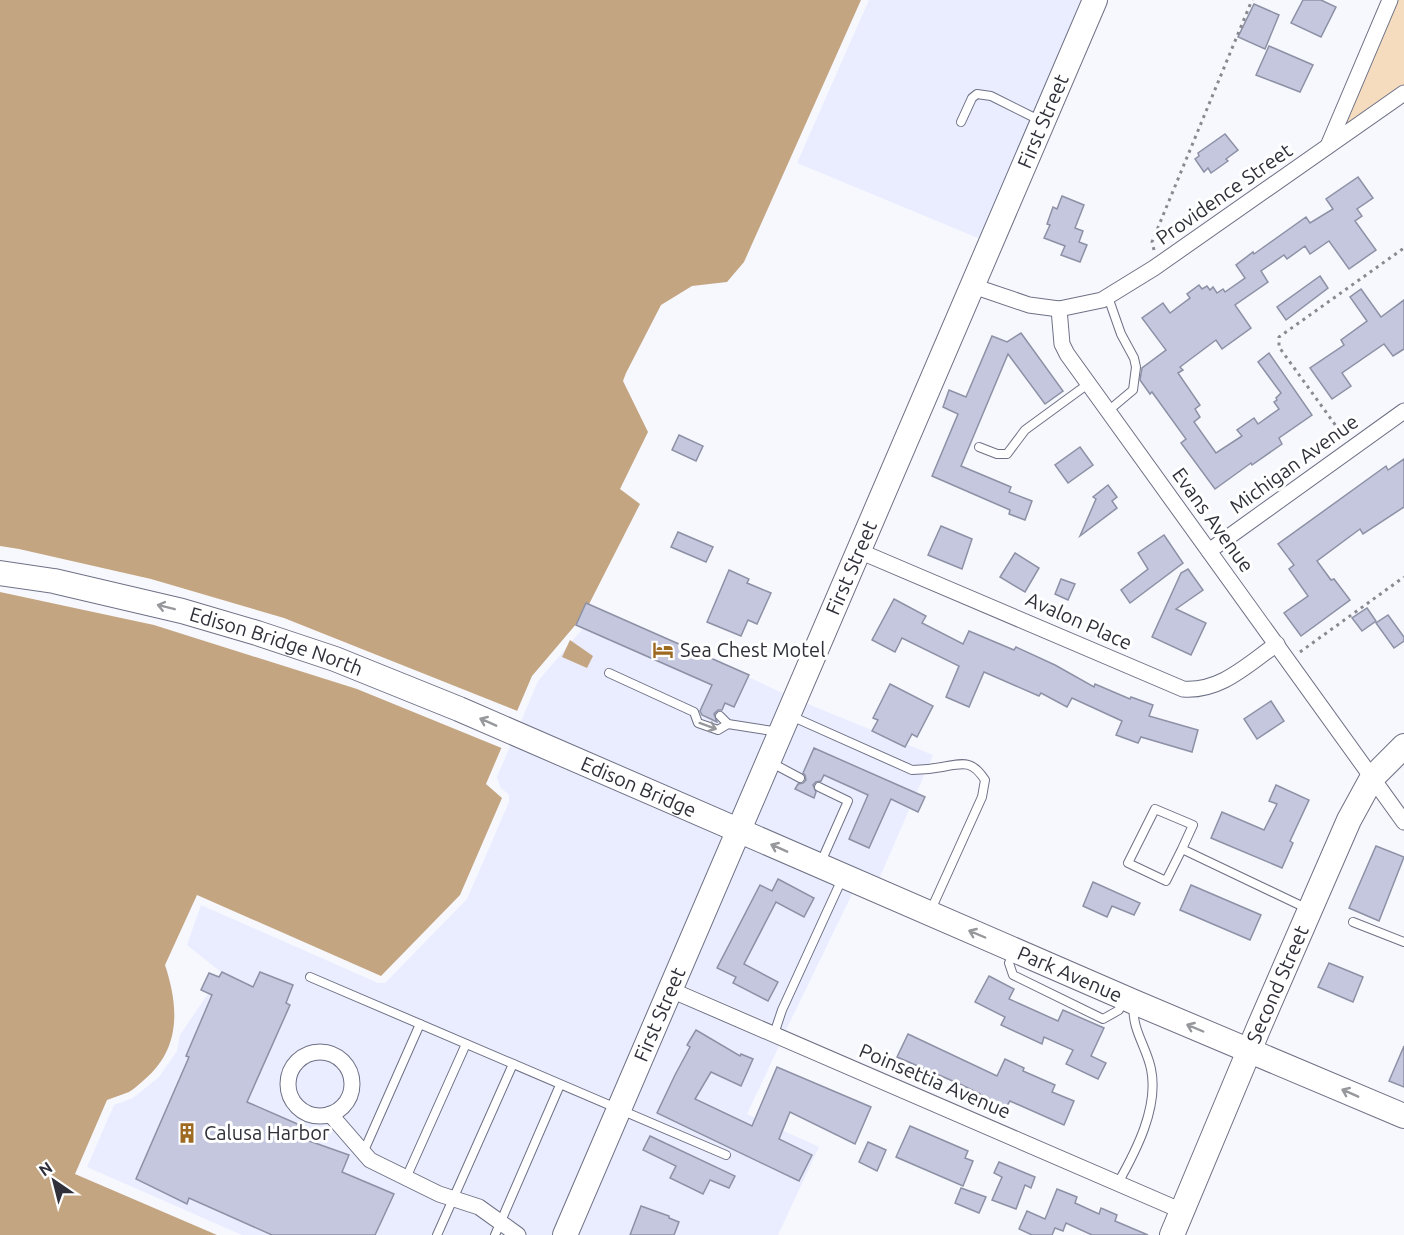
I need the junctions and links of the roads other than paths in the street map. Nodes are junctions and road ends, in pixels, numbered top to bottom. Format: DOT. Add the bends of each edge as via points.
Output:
graph roads {
  1 [pos="1095,0"];
  2 [pos="1390,0"];
  3 [pos="1404,93"];
  4 [pos="961,122"];
  5 [pos="1043,122"];
  6 [pos="1328,146"];
  7 [pos="973,286"];
  8 [pos="1108,297"];
  9 [pos="1059,309"];
  10 [pos="1088,384"];
  11 [pos="1108,411"];
  12 [pos="1404,411"];
  13 [pos="979,447"];
  14 [pos="859,551"];
  15 [pos="1209,551"];
  16 [pos="0,573"];
  17 [pos="1277,644"];
  18 [pos="609,673"];
  19 [pos="720,716"];
  20 [pos="728,724"];
  21 [pos="784,724"];
  22 [pos="542,746"];
  23 [pos="1404,746"];
  24 [pos="768,761"];
  25 [pos="800,778"];
  26 [pos="1372,778"];
  27 [pos="819,787"];
  28 [pos="1404,822"];
  29 [pos="738,830"];
  30 [pos="1182,849"];
  31 [pos="819,866"];
  32 [pos="843,876"];
  33 [pos="1310,910"];
  34 [pos="930,913"];
  35 [pos="1353,922"];
  36 [pos="1404,942"];
  37 [pos="310,977"];
  38 [pos="671,990"];
  39 [pos="1128,999"];
  40 [pos="420,1024"];
  41 [pos="774,1034"];
  42 [pos="466,1044"];
  43 [pos="1249,1051"];
  44 [pos="513,1064"];
  45 [pos="560,1085"];
  46 [pos="619,1110"];
  47 [pos="330,1114"];
  48 [pos="1404,1116"];
  49 [pos="363,1153"];
  50 [pos="726,1155"];
  51 [pos="406,1178"];
  52 [pos="1118,1183"];
  53 [pos="453,1198"];
  54 [pos="1182,1211"];
  55 [pos="498,1229"];
  56 [pos="437,1235"];
  57 [pos="518,1235"];
  58 [pos="565,1235"];
  59 [pos="1172,1235"];
  1 -- 5 [label="main road, First Street"];
  2 -- 6 [label="street"];
  3 -- 6 [label="street, Providence Street"];
  4 -- 5 [label="lane" via="977,94 991,96"];
  5 -- 7 [label="main road, First Street"];
  6 -- 8 [label="street, Providence Street"];
  7 -- 9 [label="street" via="1029,305"];
  7 -- 14 [label="main road, First Street"];
  8 -- 9 [label="street, Providence Street"];
  8 -- 11 [label="lane" via="1136,367 1133,390"];
  9 -- 10 [label="street, Evans Avenue" via="1062,344"];
  10 -- 11 [label="street, Evans Avenue"];
  10 -- 13 [label="lane" via="1025,430 1007,454"];
  11 -- 15 [label="street, Evans Avenue"];
  12 -- 15 [label="street, Michigan Avenue"];
  14 -- 17 [label="street, Avalon Place" via="1183,689 1216,685"];
  14 -- 21 [label="main road, First Street"];
  15 -- 17 [label="street, Evans Avenue"];
  22 -- 16 [label="main road, Edison Bridge North, one-way" via="335,659 257,633 102,591"];
  17 -- 26 [label="street, Evans Avenue"];
  18 -- 20 [label="lane, one-way" via="698,710 698,723 718,730"];
  19 -- 20 [label="lane"];
  20 -- 21 [label="lane"];
  21 -- 24 [label="main road, First Street"];
  21 -- 34 [label="lane" via="912,770 960,763 979,771 985,780 982,797"];
  22 -- 29 [label="main road, Edison Bridge"];
  23 -- 26 [label="main road, Second Street"];
  24 -- 25 [label="lane"];
  24 -- 29 [label="main road, First Street"];
  26 -- 28 [label="street, Evans Avenue"];
  26 -- 33 [label="main road, Second Street"];
  27 -- 31 [label="lane" via="848,801"];
  31 -- 29 [label="main road, Park Avenue, one-way"];
  29 -- 38 [label="main road, First Street"];
  30 -- 30 [label="lane" via="1193,825 1155,808 1128,863 1166,881"];
  30 -- 33 [label="lane"];
  31 -- 32 [label="main road, Park Avenue"];
  32 -- 34 [label="main road, Park Avenue"];
  32 -- 41 [label="lane"];
  33 -- 43 [label="main road, Second Street"];
  39 -- 34 [label="main road, Park Avenue, one-way"];
  35 -- 36 [label="lane"];
  37 -- 40 [label="lane"];
  38 -- 41 [label="street, Poinsettia Avenue"];
  38 -- 46 [label="main road, First Street"];
  43 -- 39 [label="main road, Park Avenue, one-way"];
  39 -- 52 [label="lane" via="1152,1070 1151,1103 1138,1148"];
  40 -- 42 [label="lane"];
  40 -- 49 [label="lane"];
  41 -- 52 [label="street, Poinsettia Avenue"];
  42 -- 44 [label="lane"];
  42 -- 51 [label="lane"];
  48 -- 43 [label="main road, Park Avenue, one-way"];
  43 -- 54 [label="main road, Second Street"];
  44 -- 45 [label="lane"];
  44 -- 53 [label="lane"];
  45 -- 46 [label="lane"];
  45 -- 55 [label="lane"];
  46 -- 50 [label="lane"];
  46 -- 58 [label="main road, First Street"];
  47 -- 47 [label="street" via="347,1100 351,1090 348,1069 333,1054 311,1053 294,1064 289,1073 289,1093 301,1110"];
  47 -- 49 [label="street"];
  49 -- 51 [label="street"];
  51 -- 53 [label="street"];
  52 -- 54 [label="street, Poinsettia Avenue"];
  53 -- 55 [label="street" via="479,1207"];
  53 -- 56 [label="lane"];
  54 -- 59 [label="main road, Second Street"];
  55 -- 57 [label="street"];
}
